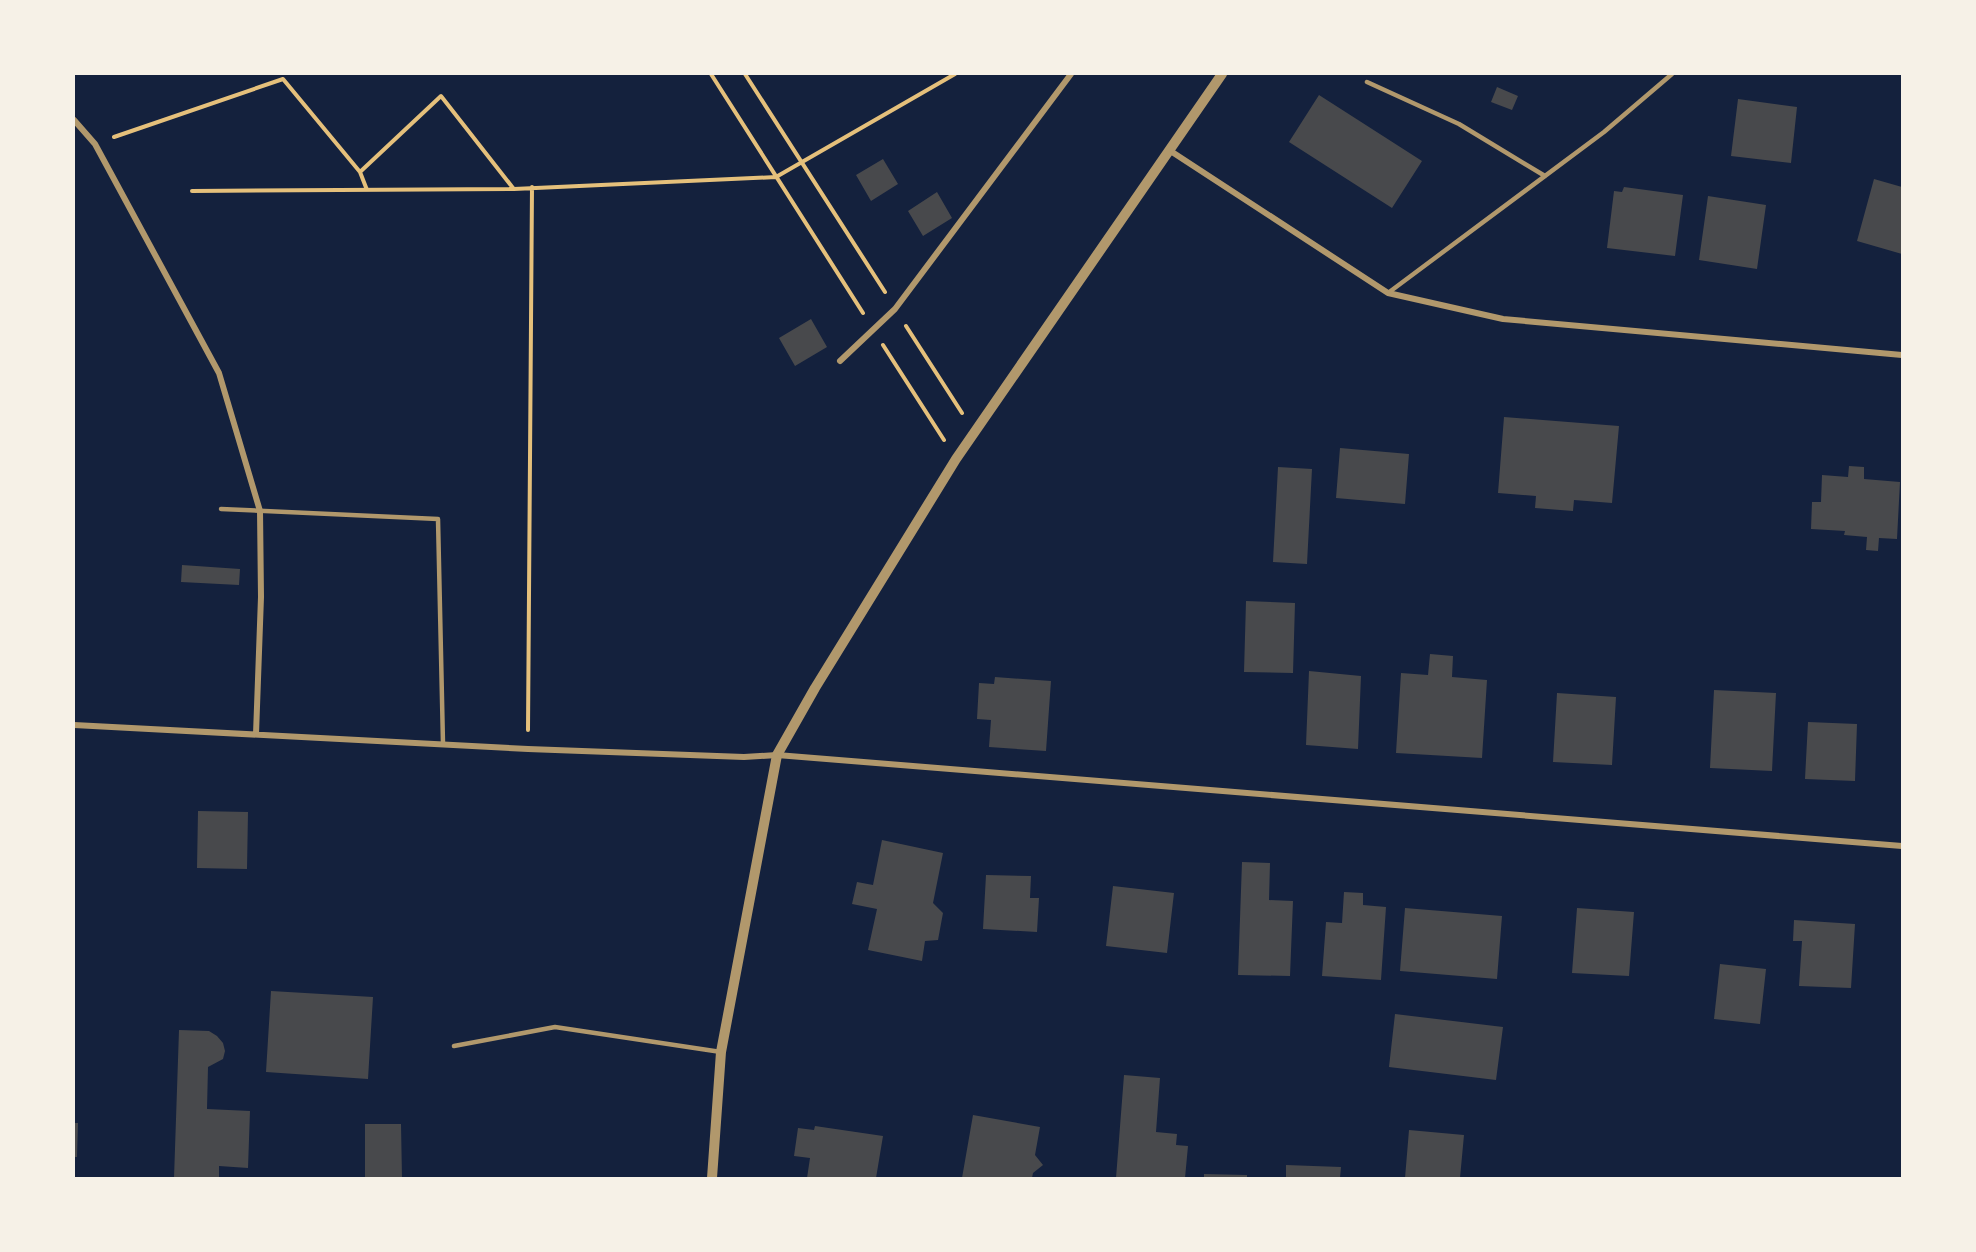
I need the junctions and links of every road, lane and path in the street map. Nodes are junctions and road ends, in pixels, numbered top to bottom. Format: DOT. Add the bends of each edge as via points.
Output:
graph roads {
  1 [pos="711,74"];
  2 [pos="745,74"];
  3 [pos="955,74"];
  4 [pos="1071,74"];
  5 [pos="1222,74"];
  6 [pos="1672,74"];
  7 [pos="1367,82"];
  8 [pos="74,120"];
  9 [pos="137,129"];
  10 [pos="1169,150"];
  11 [pos="801,162"];
  12 [pos="360,172"];
  13 [pos="1545,176"];
  14 [pos="776,177"];
  15 [pos="532,188"];
  16 [pos="514,189"];
  17 [pos="367,190"];
  18 [pos="192,191"];
  19 [pos="1388,293"];
  20 [pos="895,309"];
  21 [pos="866,318"];
  22 [pos="879,338"];
  23 [pos="1902,355"];
  24 [pos="840,361"];
  25 [pos="974,432"];
  26 [pos="956,459"];
  27 [pos="221,509"];
  28 [pos="260,511"];
  29 [pos="74,725"];
  30 [pos="256,734"];
  31 [pos="443,744"];
  32 [pos="528,749"];
  33 [pos="777,755"];
  34 [pos="1902,846"];
  35 [pos="454,1046"];
  36 [pos="721,1052"];
  37 [pos="712,1179"];
  1 -- 14 [label="path"];
  2 -- 11 [label="path"];
  3 -- 11 [label="path"];
  4 -- 20 [label="street"];
  5 -- 10 [label="street"];
  6 -- 13 [label="lane"];
  7 -- 13 [label="lane" via="1459,124"];
  8 -- 28 [label="street" via="95,144 219,374"];
  9 -- 12 [label="path" via="283,79"];
  10 -- 19 [label="street"];
  10 -- 25 [label="street"];
  11 -- 14 [label="path"];
  11 -- 20 [label="path"];
  12 -- 16 [label="path" via="441,96"];
  12 -- 17 [label="path"];
  13 -- 19 [label="lane"];
  14 -- 15 [label="path"];
  14 -- 21 [label="path"];
  15 -- 16 [label="path"];
  15 -- 32 [label="path"];
  16 -- 17 [label="path"];
  17 -- 18 [label="path"];
  19 -- 23 [label="street" via="1503,319"];
  20 -- 24 [label="street"];
  20 -- 25 [label="path"];
  22 -- 26 [label="path"];
  25 -- 26 [label="street"];
  26 -- 33 [label="street"];
  27 -- 28 [label="lane"];
  28 -- 30 [label="street"];
  28 -- 31 [label="lane" via="438,519"];
  29 -- 30 [label="street"];
  30 -- 31 [label="street"];
  31 -- 32 [label="street"];
  32 -- 33 [label="street"];
  33 -- 34 [label="street"];
  33 -- 36 [label="street"];
  35 -- 36 [label="lane" via="555,1027"];
  36 -- 37 [label="street"];
}
